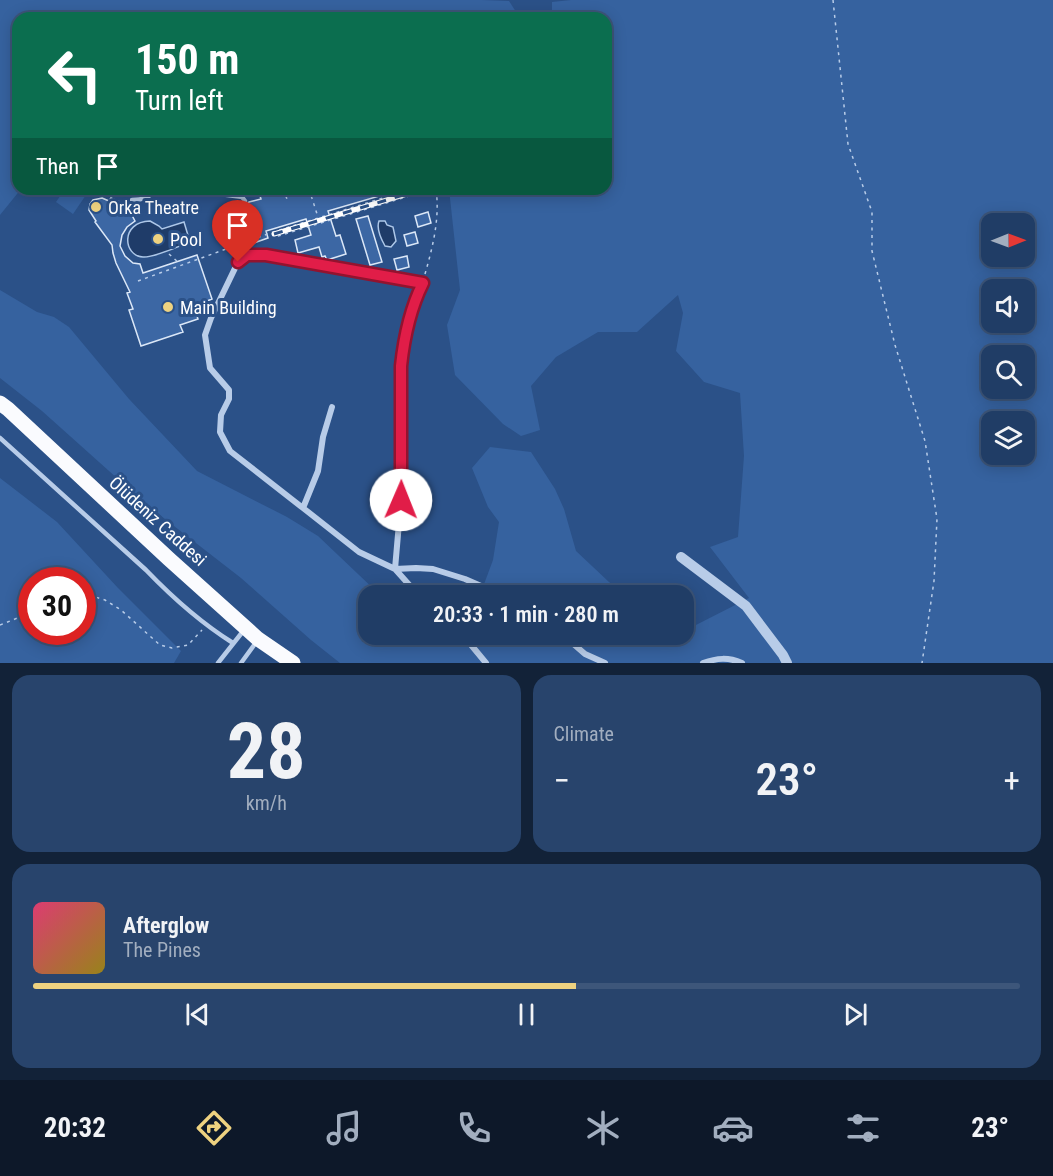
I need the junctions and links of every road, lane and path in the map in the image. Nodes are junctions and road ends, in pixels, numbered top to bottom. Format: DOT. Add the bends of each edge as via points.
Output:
graph roads {
  1 [pos="833,0"];
  2 [pos="151,195"];
  3 [pos="227,195"];
  4 [pos="285,195"];
  5 [pos="311,195"];
  6 [pos="393,195"];
  7 [pos="412,195"];
  8 [pos="437,195"];
  9 [pos="287,199"];
  10 [pos="132,200"];
  11 [pos="245,201"];
  12 [pos="318,218"];
  13 [pos="273,232"];
  14 [pos="169,254"];
  15 [pos="181,265"];
  16 [pos="138,281"];
  17 [pos="423,283"];
  18 [pos="0,403"];
  19 [pos="332,407"];
  20 [pos="0,438"];
  21 [pos="303,508"];
  22 [pos="681,557"];
  23 [pos="395,569"];
  24 [pos="409,585"];
  25 [pos="479,585"];
  26 [pos="96,597"];
  27 [pos="18,618"];
  28 [pos="0,625"];
  29 [pos="207,625"];
  30 [pos="246,628"];
  31 [pos="258,639"];
  32 [pos="233,643"];
  33 [pos="471,645"];
  34 [pos="575,645"];
  35 [pos="218,663"];
  36 [pos="241,663"];
  37 [pos="293,663"];
  38 [pos="486,663"];
  39 [pos="604,663"];
  40 [pos="703,663"];
  41 [pos="742,663"];
  42 [pos="787,663"];
  43 [pos="922,663"];
  1 -- 43 [label="path" via="848,144 872,212 873,251 895,345 925,441 937,519 934,581"];
  2 -- 10 [label="lane"];
  3 -- 11 [label="lane"];
  4 -- 9 [label="path"];
  5 -- 12 [label="path"];
  6 -- 12 [label="path"];
  7 -- 13 [label="path" via="275,237"];
  8 -- 17 [label="path" via="436,233"];
  12 -- 13 [label="path"];
  13 -- 15 [label="path"];
  14 -- 15 [label="path"];
  15 -- 16 [label="path"];
  17 -- 21 [label="street" via="266,255 247,255 238,262 205,335 210,369 229,390 220,432 230,451"];
  17 -- 23 [label="street" via="403,345 401,500"];
  18 -- 30 [label="main road, Ölüdeniz Caddesi"];
  19 -- 21 [label="street" via="322,437 318,471"];
  20 -- 29 [label="lane"];
  21 -- 23 [label="street" via="359,552"];
  22 -- 42 [label="street" via="746,606"];
  23 -- 24 [label="street"];
  23 -- 25 [label="street" via="433,569"];
  26 -- 29 [label="path" via="121,610 160,645 172,648 188,645"];
  27 -- 28 [label="path"];
  29 -- 32 [label="lane"];
  30 -- 31 [label="main road, Ölüdeniz Caddesi"];
  30 -- 32 [label="lane"];
  31 -- 36 [label="lane"];
  31 -- 37 [label="main road, Ölüdeniz Caddesi"];
  32 -- 35 [label="lane"];
  33 -- 38 [label="street"];
  34 -- 39 [label="street"];
  40 -- 41 [label="street" via="730,658"];
}
